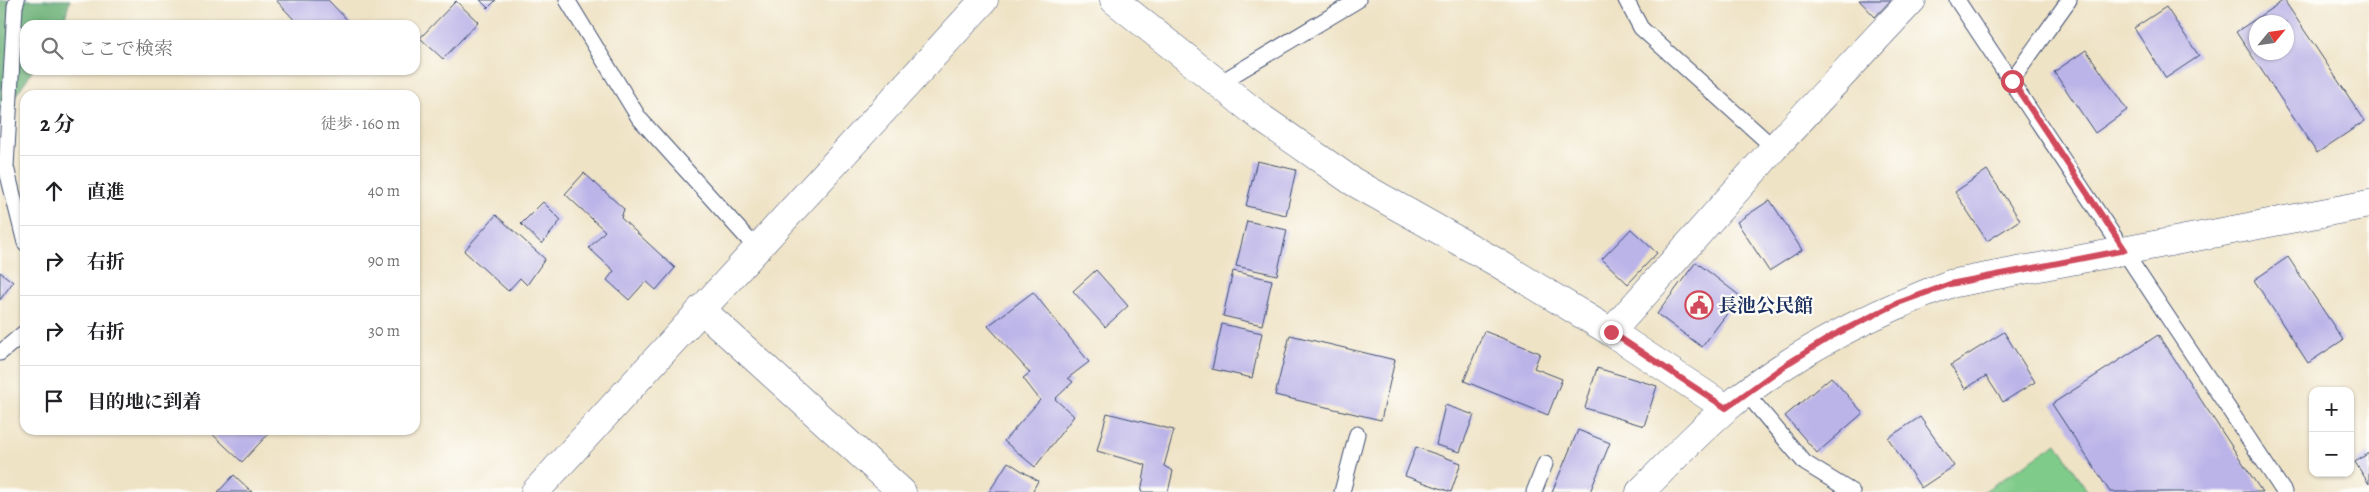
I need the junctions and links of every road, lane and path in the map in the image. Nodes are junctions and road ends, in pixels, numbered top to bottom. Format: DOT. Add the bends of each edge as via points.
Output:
graph roads {
  1 [pos="17,0"];
  2 [pos="567,0"];
  3 [pos="984,0"];
  4 [pos="1358,0"];
  5 [pos="1626,0"];
  6 [pos="1912,0"];
  7 [pos="1957,0"];
  8 [pos="2069,0"];
  9 [pos="1126,4"];
  10 [pos="2012,81"];
  11 [pos="1218,84"];
  12 [pos="1774,148"];
  13 [pos="2369,204"];
  14 [pos="20,223"];
  15 [pos="757,249"];
  16 [pos="2125,250"];
  17 [pos="701,309"];
  18 [pos="1611,332"];
  19 [pos="20,336"];
  20 [pos="0,352"];
  21 [pos="1736,400"];
  22 [pos="1357,434"];
  23 [pos="1545,464"];
  24 [pos="535,492"];
  25 [pos="902,492"];
  26 [pos="1342,492"];
  27 [pos="1534,492"];
  28 [pos="1640,492"];
  29 [pos="1852,492"];
  30 [pos="2284,492"];
  1 -- 14 [label="lane" via="6,167"];
  2 -- 15 [label="lane" via="639,118"];
  3 -- 15 [label="street"];
  4 -- 11 [label="lane"];
  5 -- 12 [label="lane" via="1641,28"];
  6 -- 12 [label="street"];
  7 -- 10 [label="lane"];
  8 -- 10 [label="lane"];
  9 -- 11 [label="street"];
  10 -- 16 [label="lane"];
  11 -- 18 [label="street" via="1352,181 1496,262"];
  12 -- 18 [label="street"];
  13 -- 16 [label="street"];
  15 -- 17 [label="street"];
  16 -- 21 [label="street" via="1950,284 1898,303 1832,336"];
  16 -- 30 [label="lane"];
  17 -- 24 [label="street"];
  17 -- 25 [label="street"];
  18 -- 21 [label="street"];
  19 -- 20 [label="lane"];
  21 -- 28 [label="street"];
  21 -- 29 [label="lane" via="1805,463"];
  22 -- 26 [label="lane"];
  23 -- 27 [label="lane"];
}
